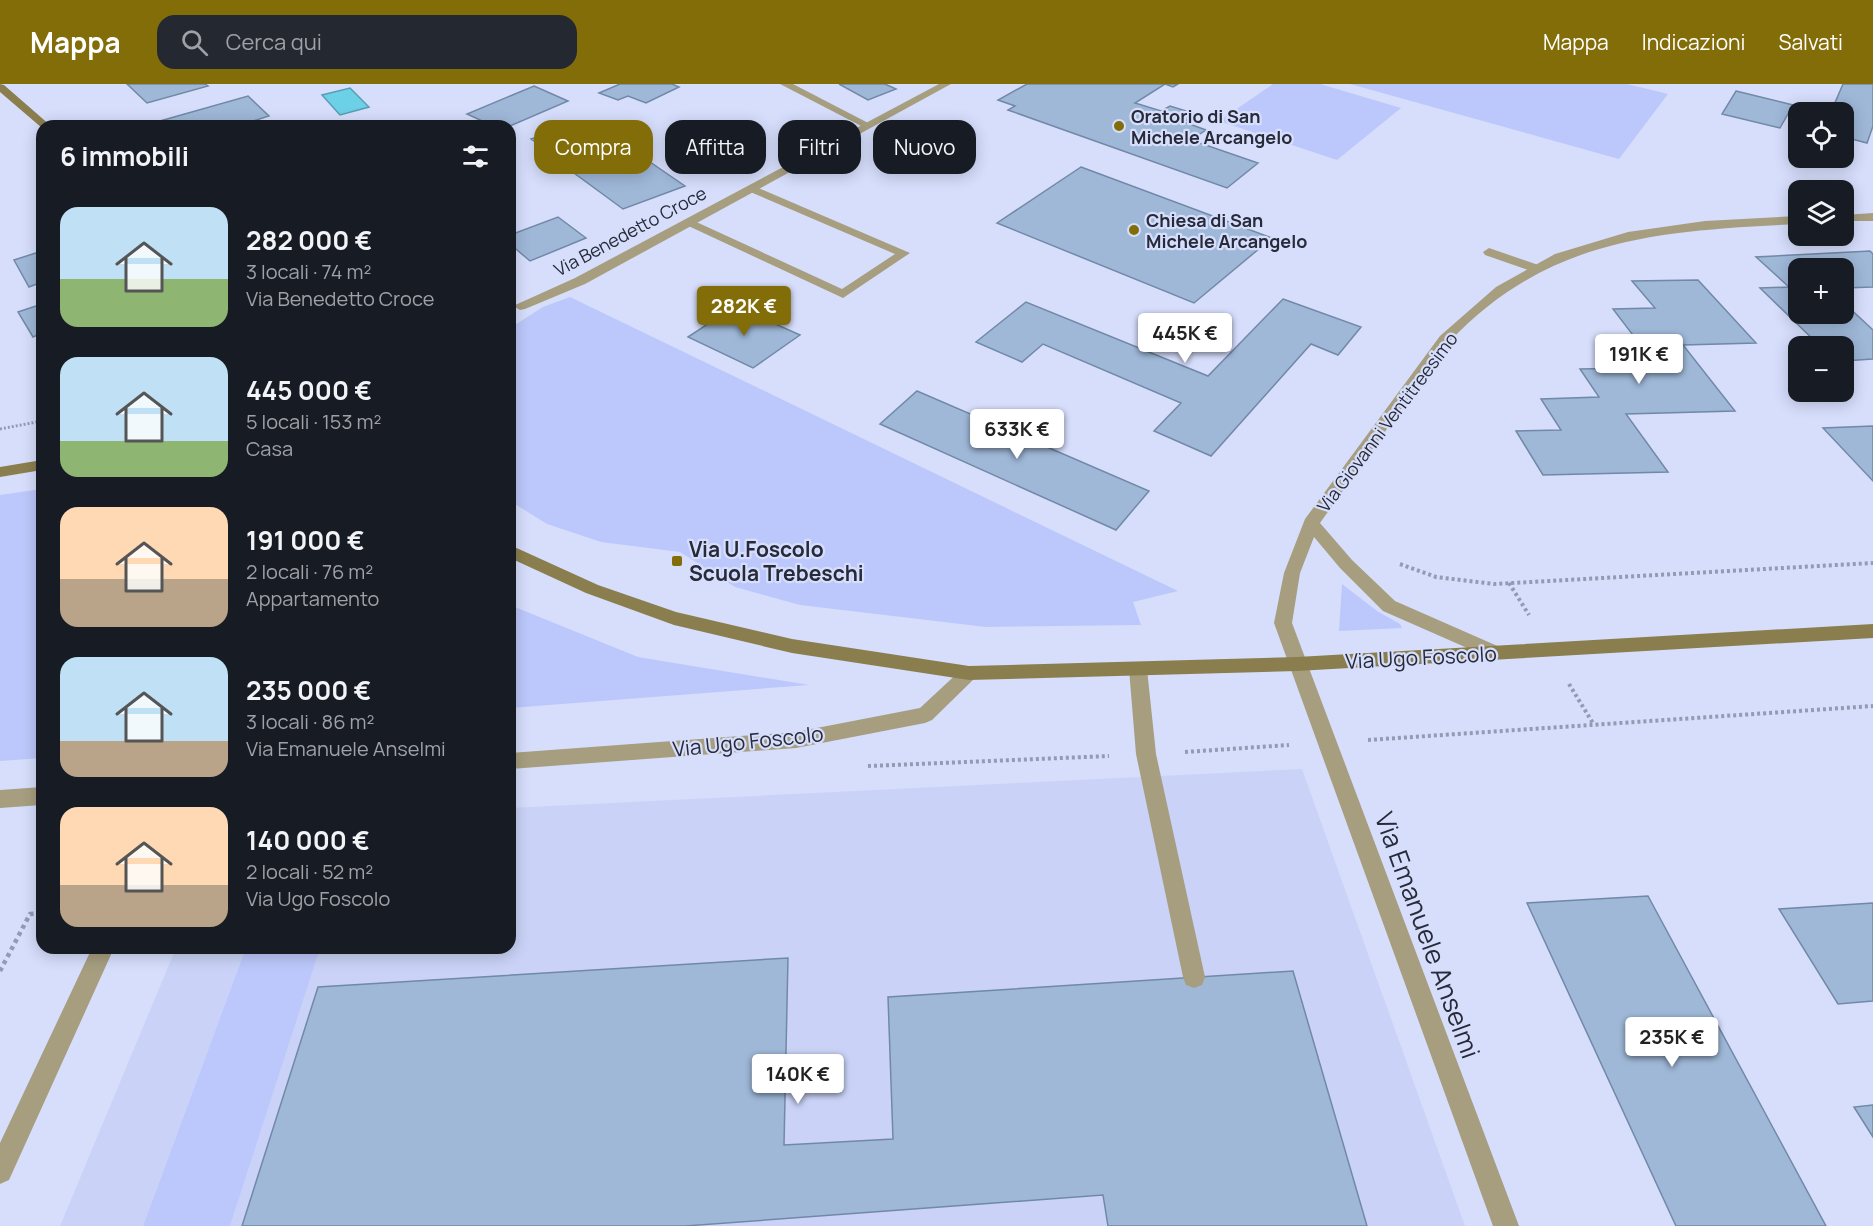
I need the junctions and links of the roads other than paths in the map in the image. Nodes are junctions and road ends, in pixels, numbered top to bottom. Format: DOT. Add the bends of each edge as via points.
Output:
graph roads {
  1 [pos="785,84"];
  2 [pos="946,84"];
  3 [pos="0,87"];
  4 [pos="39,120"];
  5 [pos="868,126"];
  6 [pos="752,189"];
  7 [pos="1873,217"];
  8 [pos="1854,218"];
  9 [pos="1788,221"];
  10 [pos="688,223"];
  11 [pos="1489,252"];
  12 [pos="1537,269"];
  13 [pos="516,309"];
  14 [pos="36,466"];
  15 [pos="0,472"];
  16 [pos="1311,522"];
  17 [pos="516,554"];
  18 [pos="1873,631"];
  19 [pos="1496,652"];
  20 [pos="1297,664"];
  21 [pos="1138,669"];
  22 [pos="969,673"];
  23 [pos="516,761"];
  24 [pos="36,796"];
  25 [pos="0,799"];
  26 [pos="100,954"];
  27 [pos="1194,977"];
  28 [pos="0,1171"];
  29 [pos="1506,1226"];
  1 -- 5 [label="street"];
  2 -- 5 [label="street, Via Benedetto Croce"];
  3 -- 4 [label="street"];
  5 -- 6 [label="street, Via Benedetto Croce"];
  6 -- 10 [label="street, Via Benedetto Croce"];
  6 -- 10 [label="street" via="904,253 843,294"];
  7 -- 8 [label="street"];
  9 -- 12 [label="street, Via Giovanni Ventitreesimo" via="1705,225 1628,236 1559,257"];
  10 -- 13 [label="street, Via Benedetto Croce" via="580,281"];
  11 -- 12 [label="street"];
  12 -- 16 [label="street, Via Giovanni Ventitreesimo" via="1501,290 1445,339"];
  14 -- 15 [label="street"];
  16 -- 19 [label="street, Via Giovanni Ventitreesimo" via="1389,606"];
  16 -- 20 [label="street, Via Giovanni Ventitreesimo" via="1292,573 1283,623"];
  17 -- 22 [label="street, Via Ugo Foscolo" via="592,589 674,618 792,646"];
  18 -- 19 [label="street, Via Ugo Foscolo"];
  19 -- 20 [label="street, Via Ugo Foscolo"];
  20 -- 21 [label="street, Via Ugo Foscolo"];
  20 -- 29 [label="street, Via Emanuele Anselmi"];
  21 -- 22 [label="street, Via Ugo Foscolo"];
  21 -- 27 [label="street" via="1146,754"];
  22 -- 23 [label="street, Via Ugo Foscolo" via="925,715 808,738"];
  24 -- 25 [label="street"];
  26 -- 28 [label="street"];
}
